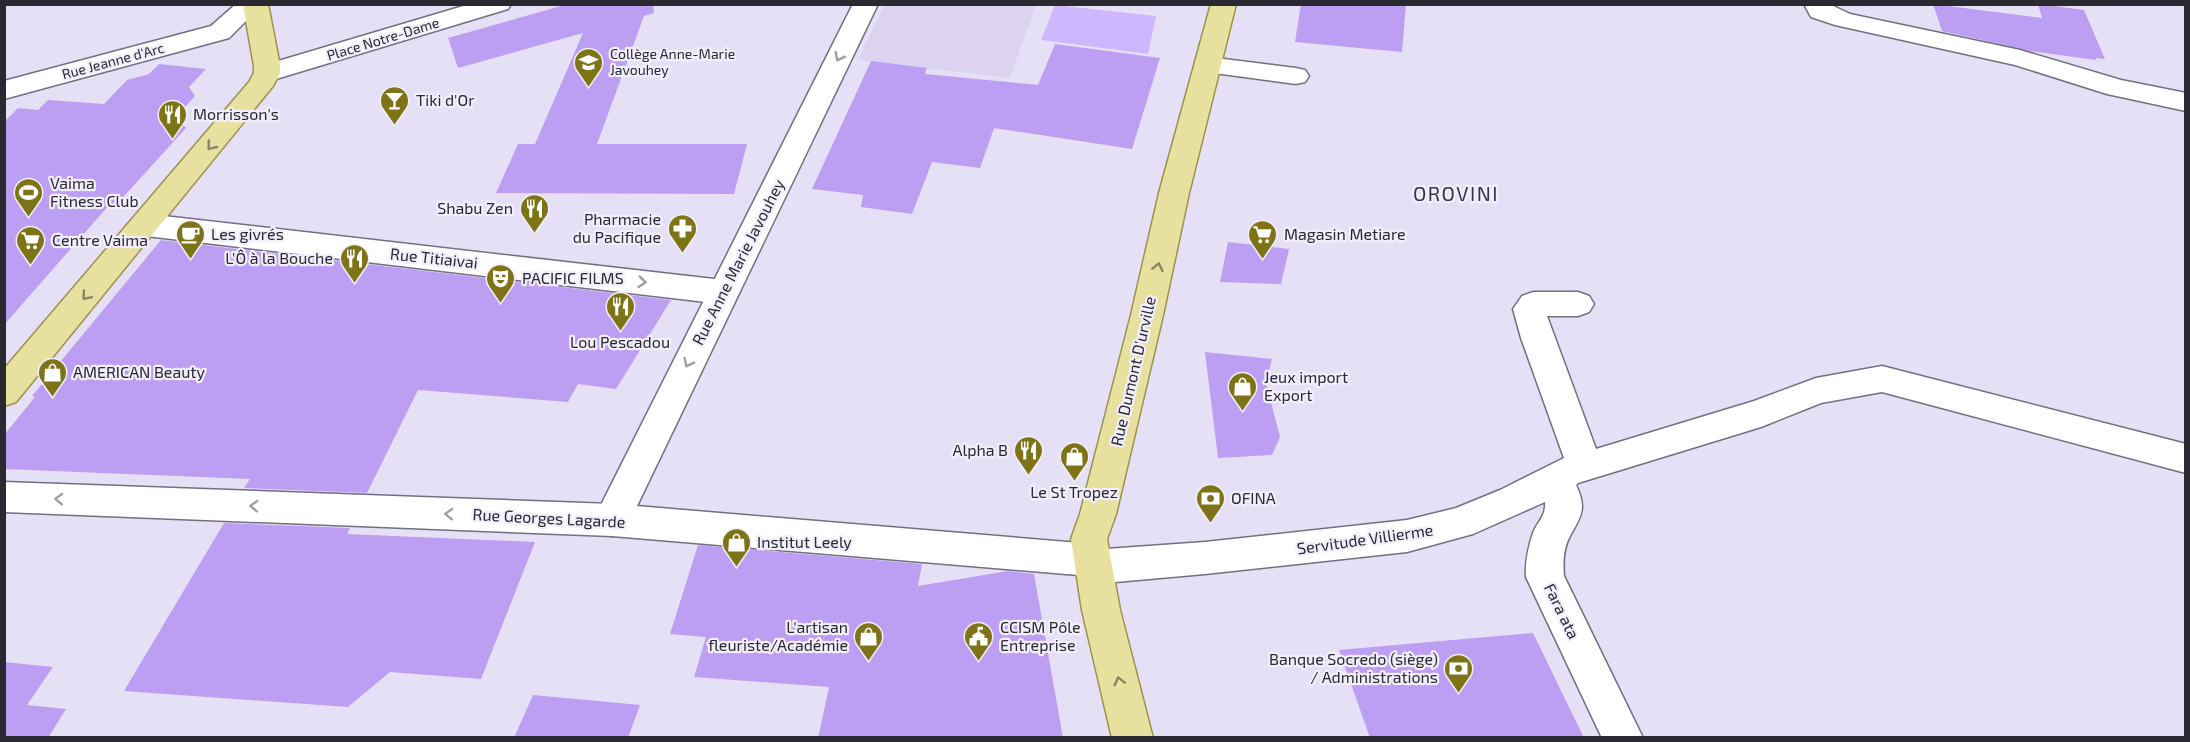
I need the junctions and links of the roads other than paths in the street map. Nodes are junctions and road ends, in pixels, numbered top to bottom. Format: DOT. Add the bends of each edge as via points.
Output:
graph roads {
  1 [pos="499,4"];
  2 [pos="866,4"];
  3 [pos="1224,4"];
  4 [pos="1816,4"];
  5 [pos="260,31"];
  6 [pos="220,32"];
  7 [pos="1208,65"];
  8 [pos="1296,76"];
  9 [pos="4,90"];
  10 [pos="2186,102"];
  11 [pos="146,225"];
  12 [pos="723,292"];
  13 [pos="1578,304"];
  14 [pos="4,393"];
  15 [pos="2186,459"];
  16 [pos="1570,474"];
  17 [pos="4,497"];
  18 [pos="614,515"];
  19 [pos="1092,558"];
  20 [pos="1133,738"];
  21 [pos="1623,738"];
  1 -- 5 [label="street, Place Notre-Dame"];
  2 -- 12 [label="street, Rue Anne Marie Javouhey, one-way"];
  3 -- 7 [label="main road, Rue Dumont D'urville"];
  4 -- 10 [label="street" via="1820,12 1844,20 2020,58 2108,86"];
  5 -- 6 [label="street, Rue Jeanne d'Arc"];
  5 -- 6 [label="street" via="250,41"];
  5 -- 11 [label="main road, one-way" via="260,86"];
  6 -- 9 [label="street, Rue Jeanne d'Arc"];
  7 -- 8 [label="street"];
  19 -- 7 [label="main road, Rue Dumont D'urville, one-way" via="1089,539"];
  11 -- 12 [label="street, Rue Titiaivai, one-way"];
  11 -- 14 [label="main road, one-way"];
  12 -- 18 [label="street, Rue Anne Marie Javouhey, one-way"];
  13 -- 16 [label="street" via="1533,304 1529,309"];
  15 -- 16 [label="street, Servitude Villierme" via="1882,379 1816,391 1761,413"];
  16 -- 19 [label="street, Servitude Villierme" via="1460,523 1407,536 1216,557"];
  16 -- 21 [label="street, Fara ata" via="1563,496 1564,516 1551,534 1544,562 1545,577"];
  18 -- 17 [label="street, Rue Georges Lagarde, one-way"];
  18 -- 19 [label="street, Rue Georges Lagarde"];
  20 -- 19 [label="main road, Rue Dumont D'urville, one-way"];
}
